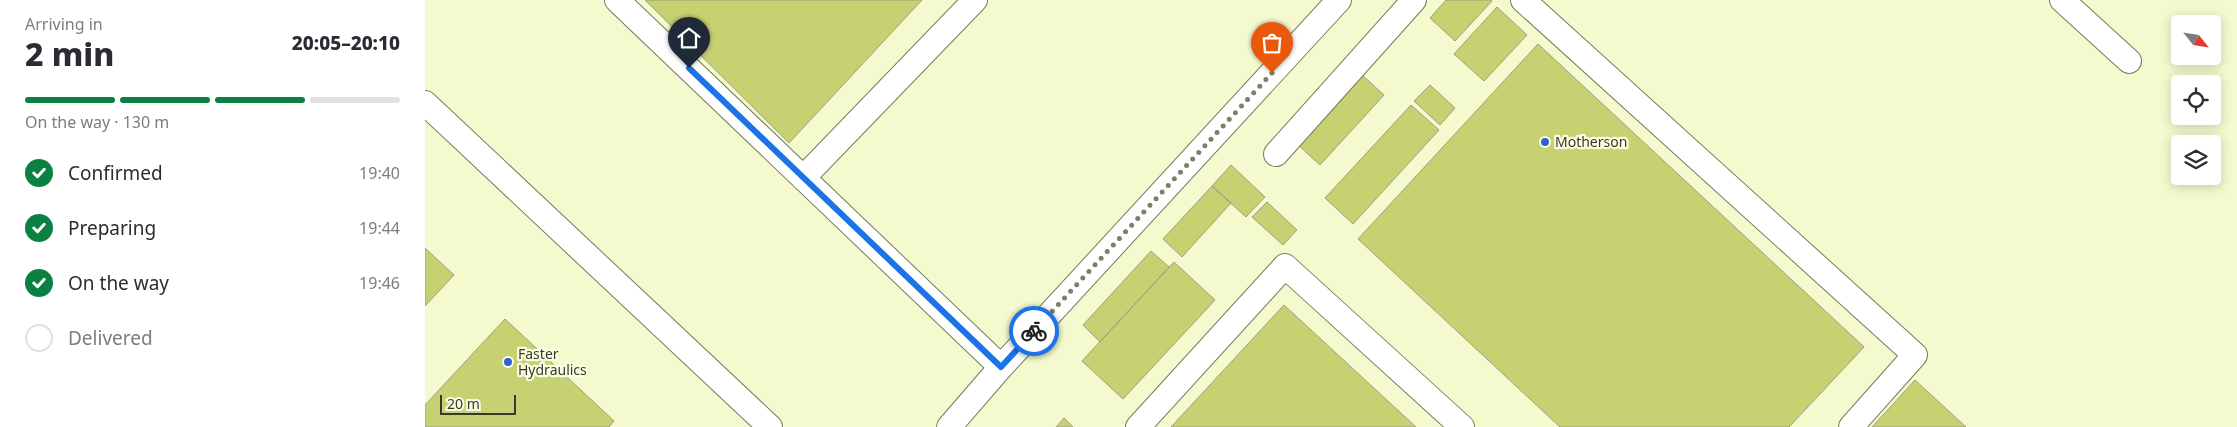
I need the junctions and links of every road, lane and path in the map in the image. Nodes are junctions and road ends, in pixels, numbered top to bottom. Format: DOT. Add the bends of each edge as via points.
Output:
graph roads {
  1 [pos="617,0"];
  2 [pos="975,0"];
  3 [pos="1339,0"];
  4 [pos="1414,0"];
  5 [pos="1523,0"];
  6 [pos="2062,0"];
  7 [pos="2129,61"];
  8 [pos="425,102"];
  9 [pos="1276,154"];
  10 [pos="803,178"];
  11 [pos="1001,367"];
  12 [pos="770,427"];
  13 [pos="949,427"];
  14 [pos="1138,427"];
  15 [pos="1462,427"];
  16 [pos="1851,427"];
  1 -- 10 [label="street"];
  2 -- 10 [label="street"];
  3 -- 11 [label="street"];
  4 -- 9 [label="street"];
  5 -- 16 [label="street" via="1915,355"];
  6 -- 7 [label="street"];
  8 -- 12 [label="street"];
  10 -- 11 [label="street"];
  11 -- 13 [label="street"];
  14 -- 15 [label="street" via="1285,266"];
}
